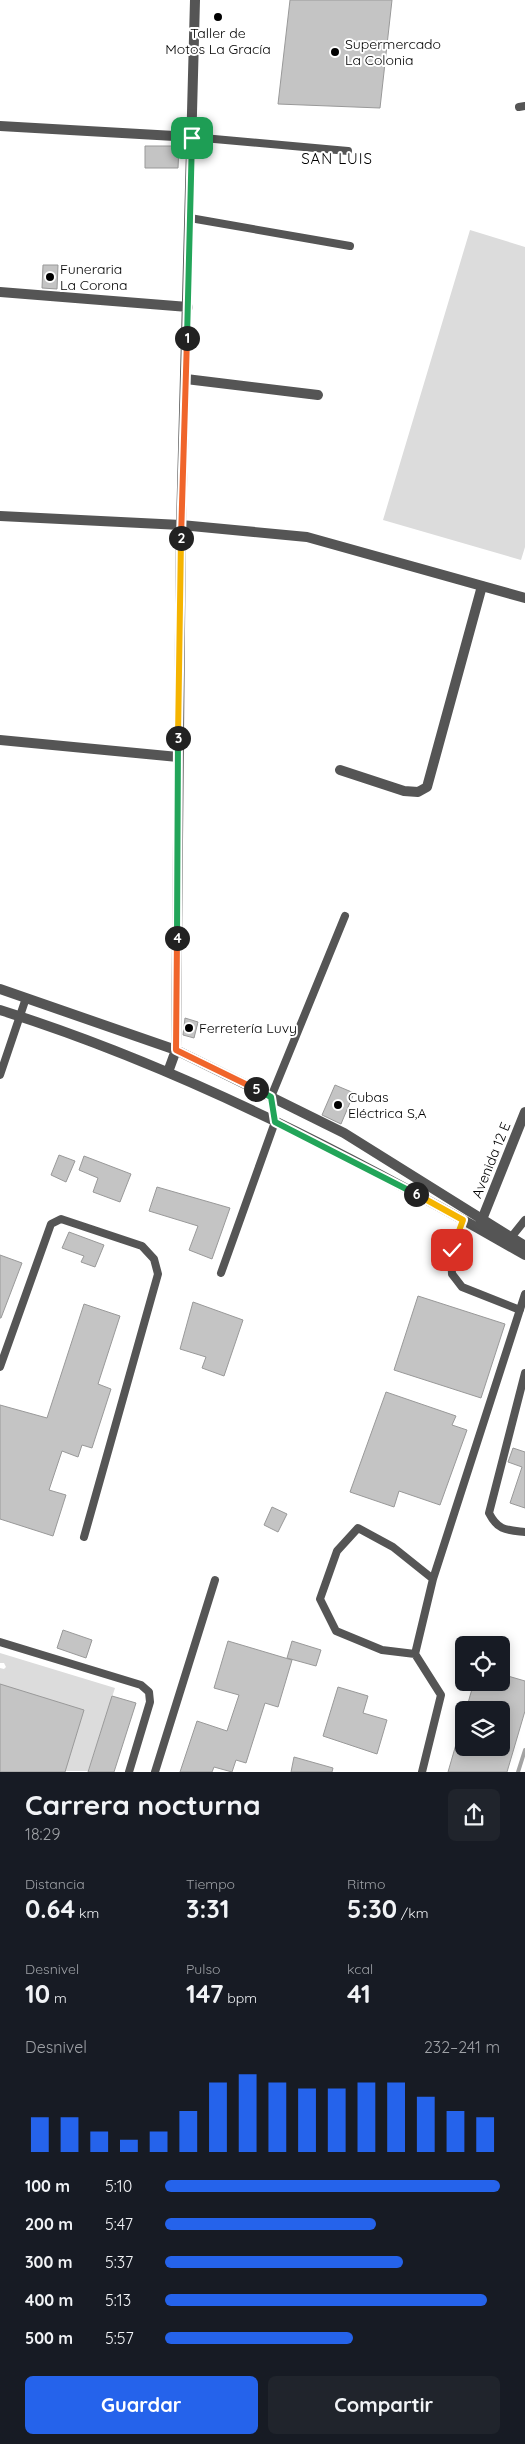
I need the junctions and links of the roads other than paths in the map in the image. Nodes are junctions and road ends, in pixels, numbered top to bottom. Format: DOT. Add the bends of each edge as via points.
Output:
graph roads {
  1 [pos="195,0"];
  2 [pos="0,126"];
  3 [pos="192,138"];
  4 [pos="348,151"];
  5 [pos="190,218"];
  6 [pos="350,246"];
  7 [pos="0,292"];
  8 [pos="188,307"];
  9 [pos="186,379"];
  10 [pos="318,395"];
  11 [pos="0,516"];
  12 [pos="181,524"];
  13 [pos="482,586"];
  14 [pos="525,598"];
  15 [pos="0,740"];
  16 [pos="178,757"];
  17 [pos="340,770"];
  18 [pos="345,916"];
  19 [pos="0,989"];
  20 [pos="26,998"];
  21 [pos="0,1010"];
  22 [pos="20,1016"];
  23 [pos="176,1050"];
  24 [pos="168,1072"];
  25 [pos="0,1075"];
  26 [pos="271,1097"];
  27 [pos="525,1112"];
  28 [pos="275,1122"];
  29 [pos="483,1218"];
  30 [pos="463,1220"];
  31 [pos="525,1220"];
  32 [pos="478,1229"];
  33 [pos="509,1241"];
  34 [pos="525,1246"];
  35 [pos="525,1255"];
  36 [pos="221,1272"];
  37 [pos="525,1294"];
  38 [pos="520,1310"];
  39 [pos="2,1358"];
  40 [pos="0,1367"];
  41 [pos="525,1373"];
  42 [pos="525,1532"];
  43 [pos="84,1537"];
  44 [pos="433,1579"];
  45 [pos="215,1580"];
  46 [pos="0,1642"];
  47 [pos="415,1654"];
  48 [pos="129,1772"];
  49 [pos="154,1772"];
  50 [pos="422,1772"];
  1 -- 3 [label="street"];
  2 -- 3 [label="street"];
  3 -- 4 [label="lane"];
  3 -- 5 [label="street"];
  5 -- 6 [label="lane"];
  5 -- 8 [label="street"];
  7 -- 8 [label="street"];
  8 -- 9 [label="street"];
  9 -- 10 [label="street"];
  9 -- 12 [label="street"];
  11 -- 12 [label="street"];
  12 -- 13 [label="street" via="307,537"];
  12 -- 16 [label="street"];
  13 -- 14 [label="street"];
  13 -- 17 [label="street" via="427,787 418,792 404,791"];
  15 -- 16 [label="street"];
  16 -- 23 [label="street"];
  18 -- 26 [label="lane"];
  19 -- 20 [label="street"];
  20 -- 22 [label="lane"];
  20 -- 23 [label="street"];
  21 -- 22 [label="street"];
  22 -- 24 [label="street"];
  22 -- 25 [label="lane"];
  23 -- 24 [label="street"];
  23 -- 26 [label="street"];
  24 -- 28 [label="street"];
  26 -- 28 [label="lane"];
  26 -- 29 [label="street" via="344,1133"];
  27 -- 29 [label="street, Avenida 12 E"];
  28 -- 30 [label="street"];
  28 -- 36 [label="lane"];
  29 -- 32 [label="street, Avenida 12 E"];
  29 -- 33 [label="street"];
  30 -- 32 [label="street"];
  30 -- 38 [label="lane" via="451,1256 452,1274 462,1287"];
  31 -- 33 [label="lane"];
  32 -- 33 [label="street"];
  33 -- 34 [label="street"];
  33 -- 35 [label="street"];
  37 -- 38 [label="lane"];
  38 -- 44 [label="lane"];
  39 -- 40 [label="lane"];
  39 -- 43 [label="lane" via="51,1224 60,1219 142,1246 154,1259 158,1274"];
  41 -- 42 [label="lane" via="489,1513 494,1524 506,1530"];
  44 -- 47 [label="lane"];
  44 -- 47 [label="lane" via="393,1547 358,1528 337,1551 320,1599 336,1631 382,1650"];
  45 -- 49 [label="lane"];
  46 -- 48 [label="lane" via="141,1685 149,1692 150,1702"];
  47 -- 50 [label="lane" via="441,1694"];
}
